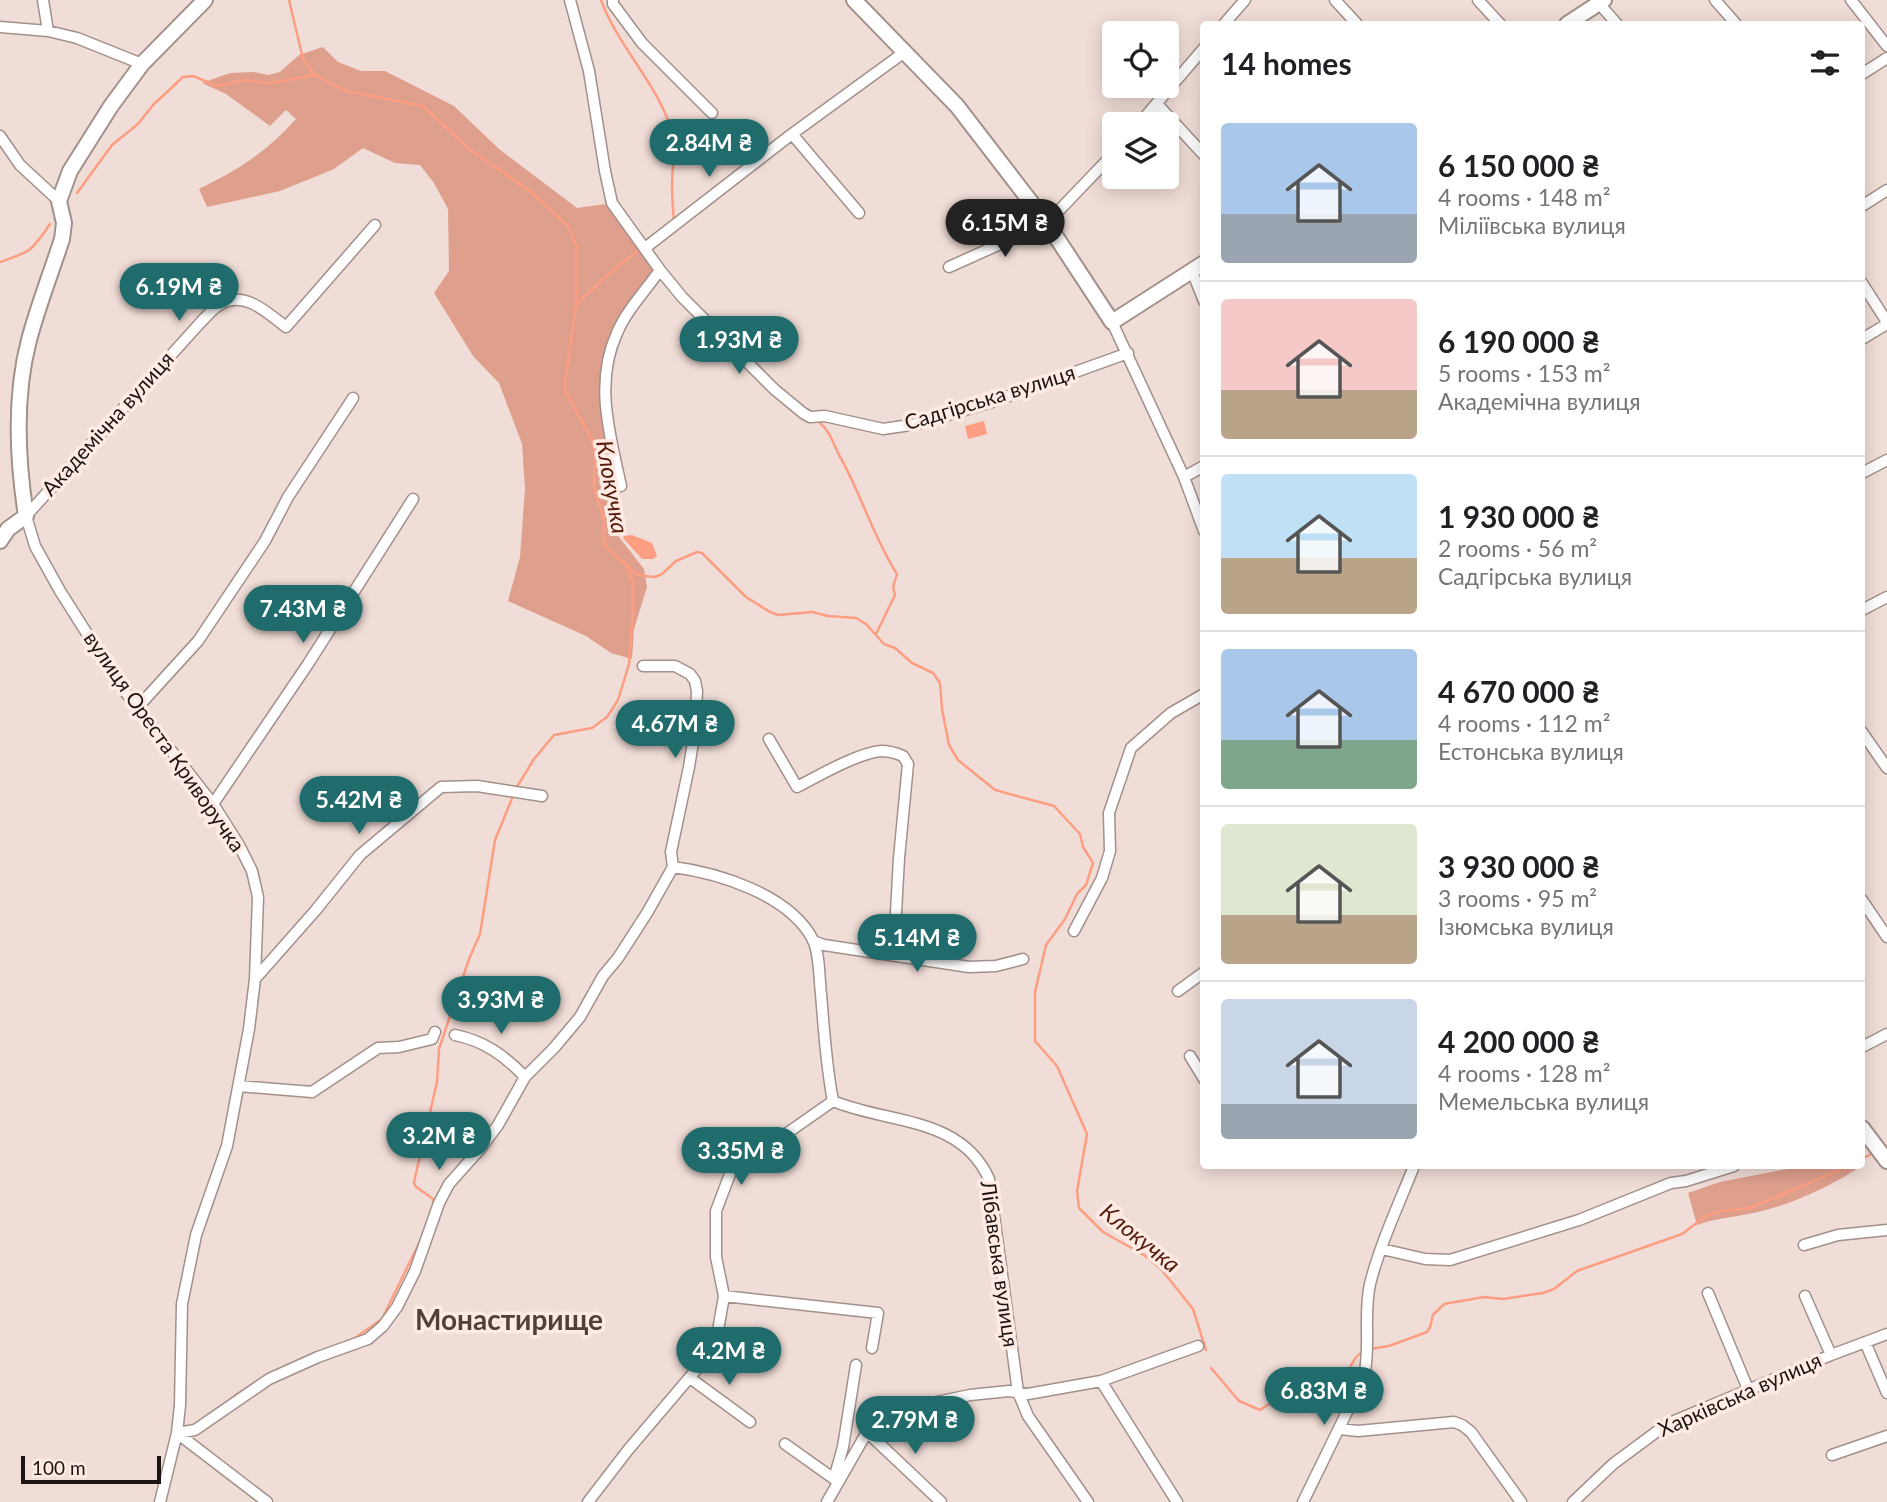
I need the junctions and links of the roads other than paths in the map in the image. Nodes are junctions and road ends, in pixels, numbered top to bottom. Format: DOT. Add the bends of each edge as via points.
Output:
graph roads {
  1 [pos="43,0"];
  2 [pos="205,0"];
  3 [pos="570,0"];
  4 [pos="613,0"];
  5 [pos="854,0"];
  6 [pos="1245,0"];
  7 [pos="1335,0"];
  8 [pos="1478,0"];
  9 [pos="1715,0"];
  10 [pos="1850,0"];
  11 [pos="1599,1"];
  12 [pos="1227,21"];
  13 [pos="1354,21"];
  14 [pos="1497,21"];
  15 [pos="1571,21"];
  16 [pos="1615,21"];
  17 [pos="1733,21"];
  18 [pos="0,27"];
  19 [pos="48,31"];
  20 [pos="1887,46"];
  21 [pos="906,51"];
  22 [pos="1200,53"];
  23 [pos="1887,58"];
  24 [pos="142,64"];
  25 [pos="1865,72"];
  26 [pos="1157,104"];
  27 [pos="1150,112"];
  28 [pos="712,113"];
  29 [pos="792,134"];
  30 [pos="0,136"];
  31 [pos="1200,151"];
  32 [pos="1102,166"];
  33 [pos="1887,190"];
  34 [pos="59,201"];
  35 [pos="1865,204"];
  36 [pos="859,213"];
  37 [pos="1047,223"];
  38 [pos="375,225"];
  39 [pos="645,248"];
  40 [pos="950,267"];
  41 [pos="1198,267"];
  42 [pos="660,271"];
  43 [pos="1865,288"];
  44 [pos="1112,322"];
  45 [pos="1887,323"];
  46 [pos="1865,337"];
  47 [pos="1128,353"];
  48 [pos="353,398"];
  49 [pos="1887,460"];
  50 [pos="1200,468"];
  51 [pos="1865,471"];
  52 [pos="1184,477"];
  53 [pos="621,486"];
  54 [pos="413,499"];
  55 [pos="26,516"];
  56 [pos="1200,520"];
  57 [pos="0,541"];
  58 [pos="1887,597"];
  59 [pos="1865,608"];
  60 [pos="643,666"];
  61 [pos="1200,696"];
  62 [pos="137,708"];
  63 [pos="1865,736"];
  64 [pos="769,739"];
  65 [pos="1887,768"];
  66 [pos="542,796"];
  67 [pos="213,804"];
  68 [pos="673,867"];
  69 [pos="1865,904"];
  70 [pos="1074,930"];
  71 [pos="1887,937"];
  72 [pos="813,941"];
  73 [pos="888,955"];
  74 [pos="1023,959"];
  75 [pos="1200,975"];
  76 [pos="255,979"];
  77 [pos="1178,991"];
  78 [pos="435,1032"];
  79 [pos="1887,1034"];
  80 [pos="455,1035"];
  81 [pos="1865,1045"];
  82 [pos="1190,1056"];
  83 [pos="1200,1072"];
  84 [pos="525,1077"];
  85 [pos="239,1086"];
  86 [pos="833,1101"];
  87 [pos="1865,1132"];
  88 [pos="1886,1159"];
  89 [pos="1413,1169"];
  90 [pos="1724,1169"];
  91 [pos="1887,1230"];
  92 [pos="1804,1245"];
  93 [pos="1382,1249"];
  94 [pos="1708,1293"];
  95 [pos="724,1296"];
  96 [pos="1805,1296"];
  97 [pos="1887,1334"];
  98 [pos="1865,1342"];
  99 [pos="1198,1346"];
  100 [pos="872,1349"];
  101 [pos="1831,1355"];
  102 [pos="856,1365"];
  103 [pos="690,1378"];
  104 [pos="1101,1381"];
  105 [pos="1748,1389"];
  106 [pos="1018,1392"];
  107 [pos="1887,1393"];
  108 [pos="750,1422"];
  109 [pos="1340,1429"];
  110 [pos="867,1432"];
  111 [pos="177,1433"];
  112 [pos="1887,1436"];
  113 [pos="785,1444"];
  114 [pos="1832,1455"];
  115 [pos="837,1482"];
  116 [pos="160,1502"];
  117 [pos="267,1502"];
  118 [pos="588,1502"];
  119 [pos="827,1502"];
  120 [pos="941,1502"];
  121 [pos="1088,1502"];
  122 [pos="1177,1502"];
  123 [pos="1303,1502"];
  124 [pos="1521,1502"];
  125 [pos="1573,1502"];
  1 -- 19 [label="street"];
  2 -- 24 [label="street"];
  3 -- 39 [label="street, Садгірська вулиця" via="589,71 612,204"];
  4 -- 28 [label="street" via="642,43"];
  5 -- 21 [label="street"];
  6 -- 12 [label="street"];
  7 -- 13 [label="street"];
  8 -- 14 [label="street"];
  9 -- 17 [label="street"];
  10 -- 20 [label="street"];
  11 -- 15 [label="street"];
  11 -- 16 [label="street"];
  18 -- 19 [label="street"];
  19 -- 24 [label="street"];
  21 -- 29 [label="street"];
  21 -- 37 [label="street" via="957,106"];
  22 -- 26 [label="street"];
  23 -- 25 [label="street"];
  24 -- 34 [label="street" via="71,171"];
  26 -- 27 [label="street"];
  26 -- 31 [label="street"];
  29 -- 36 [label="street"];
  29 -- 39 [label="street"];
  30 -- 34 [label="street" via="20,165"];
  32 -- 37 [label="street"];
  33 -- 35 [label="street"];
  34 -- 55 [label="street, вулиця Ореста Криворучка" via="62,239 28,343 22,378 19,469"];
  37 -- 40 [label="street"];
  37 -- 44 [label="street"];
  38 -- 55 [label="street, Академічна вулиця" via="286,327 254,302 221,304"];
  39 -- 42 [label="street, Садгірська вулиця"];
  41 -- 44 [label="street"];
  42 -- 47 [label="street, Садгірська вулиця" via="704,321 810,417 825,415 883,429 917,424"];
  42 -- 53 [label="street" via="617,331 606,365 604,394"];
  43 -- 45 [label="street"];
  44 -- 47 [label="street"];
  45 -- 46 [label="street"];
  47 -- 52 [label="street"];
  48 -- 62 [label="street" via="198,641"];
  49 -- 51 [label="street"];
  50 -- 52 [label="street"];
  52 -- 56 [label="street"];
  54 -- 67 [label="street" via="309,664"];
  55 -- 57 [label="street"];
  55 -- 62 [label="street, вулиця Ореста Криворучка" via="35,545 60,591"];
  58 -- 59 [label="street"];
  60 -- 68 [label="street" via="675,666 690,674 697,691 695,729 671,852"];
  61 -- 70 [label="street" via="1171,713 1131,748 1109,813 1110,851 1105,869"];
  62 -- 67 [label="street, вулиця Ореста Криворучка"];
  63 -- 65 [label="street"];
  64 -- 73 [label="street" via="797,787 878,751 903,755 908,764 895,931"];
  66 -- 76 [label="street" via="477,786 441,787 360,855"];
  67 -- 76 [label="street, вулиця Ореста Криворучка" via="254,879 258,920"];
  68 -- 72 [label="street" via="722,877 779,904"];
  68 -- 84 [label="street" via="580,1017"];
  69 -- 71 [label="street"];
  72 -- 73 [label="street"];
  72 -- 86 [label="street"];
  73 -- 74 [label="street" via="969,967"];
  75 -- 77 [label="street"];
  76 -- 85 [label="street, вулиця Ореста Криворучка"];
  78 -- 85 [label="street" via="432,1039 378,1048 312,1092"];
  79 -- 81 [label="street"];
  80 -- 84 [label="street" via="496,1050"];
  82 -- 83 [label="street"];
  84 -- 111 [label="street" via="498,1125 449,1184 415,1271 383,1326 368,1339 269,1380 195,1430"];
  85 -- 111 [label="street, вулиця Ореста Криворучка" via="227,1146 196,1235 182,1304"];
  86 -- 95 [label="street" via="735,1165 715,1219"];
  86 -- 106 [label="street, Лібавська вулиця" via="936,1130 956,1139 984,1168"];
  87 -- 88 [label="street"];
  89 -- 93 [label="street"];
  90 -- 93 [label="street" via="1671,1183 1571,1222 1450,1260"];
  91 -- 92 [label="street" via="1838,1235"];
  93 -- 109 [label="street" via="1370,1284 1368,1361"];
  94 -- 105 [label="street"];
  95 -- 100 [label="street" via="878,1312"];
  95 -- 103 [label="street" via="716,1342"];
  96 -- 101 [label="street"];
  97 -- 98 [label="street, Харківська вулиця"];
  98 -- 101 [label="street, Харківська вулиця"];
  98 -- 107 [label="street"];
  99 -- 104 [label="street"];
  101 -- 105 [label="street, Харківська вулиця"];
  102 -- 115 [label="street"];
  103 -- 108 [label="street"];
  103 -- 118 [label="street"];
  104 -- 106 [label="street"];
  104 -- 122 [label="street"];
  105 -- 125 [label="street, Харківська вулиця" via="1667,1424 1613,1464"];
  106 -- 110 [label="street" via="970,1395 908,1408"];
  106 -- 121 [label="street, Лібавська вулиця" via="1028,1416"];
  109 -- 123 [label="street"];
  109 -- 124 [label="street" via="1462,1425"];
  110 -- 115 [label="street"];
  110 -- 120 [label="street"];
  111 -- 116 [label="street, вулиця Ореста Криворучка"];
  111 -- 117 [label="street"];
  112 -- 114 [label="street"];
  113 -- 115 [label="street"];
  115 -- 119 [label="street"];
}
